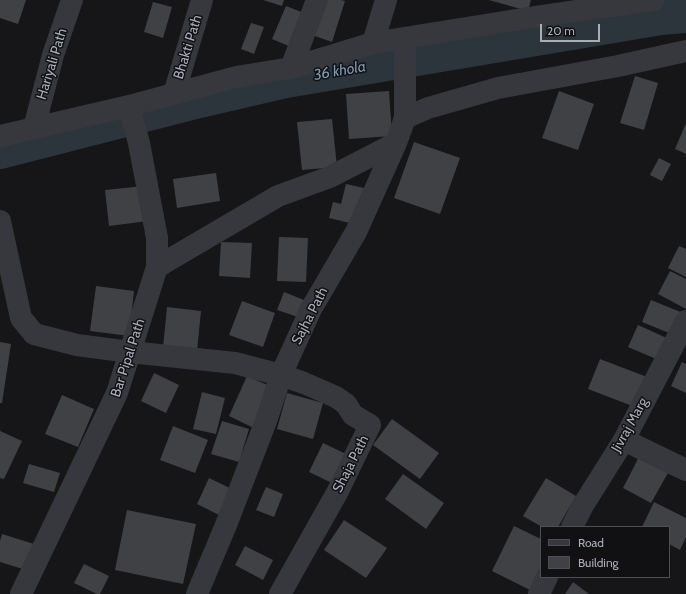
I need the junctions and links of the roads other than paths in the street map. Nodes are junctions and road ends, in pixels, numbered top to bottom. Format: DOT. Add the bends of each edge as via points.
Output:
graph roads {
  1 [pos="72,0"];
  2 [pos="202,0"];
  3 [pos="317,0"];
  4 [pos="386,0"];
  5 [pos="653,0"];
  6 [pos="373,44"];
  7 [pos="405,44"];
  8 [pos="686,51"];
  9 [pos="291,68"];
  10 [pos="174,94"];
  11 [pos="129,110"];
  12 [pos="406,118"];
  13 [pos="34,128"];
  14 [pos="0,136"];
  15 [pos="396,143"];
  16 [pos="0,221"];
  17 [pos="157,267"];
  18 [pos="686,321"];
  19 [pos="130,352"];
  20 [pos="281,375"];
  21 [pos="624,440"];
  22 [pos="686,470"];
  23 [pos="572,526"];
  24 [pos="547,578"];
  25 [pos="22,594"];
  26 [pos="197,594"];
  27 [pos="280,594"];
  28 [pos="539,594"];
  1 -- 13 [label="street, Hariyali Path" via="53,55"];
  2 -- 10 [label="street, Bhakti Path"];
  3 -- 9 [label="street"];
  4 -- 6 [label="street"];
  5 -- 7 [label="street"];
  6 -- 7 [label="street"];
  6 -- 9 [label="street"];
  7 -- 12 [label="street, Sajha Path"];
  8 -- 12 [label="street" via="498,88 428,108"];
  9 -- 10 [label="street" via="236,77"];
  10 -- 11 [label="street"];
  11 -- 13 [label="street"];
  11 -- 17 [label="street, Bar Pipal Path" via="139,144 158,238"];
  12 -- 15 [label="street, Sajha Path"];
  13 -- 14 [label="street"];
  15 -- 17 [label="street" via="330,177 278,196"];
  15 -- 20 [label="street, Sajha Path" via="356,232 311,309"];
  16 -- 19 [label="street" via="21,318 34,334 77,345"];
  17 -- 19 [label="street, Bar Pipal Path"];
  18 -- 21 [label="street, Jivraj Marg"];
  19 -- 20 [label="street" via="235,363"];
  19 -- 25 [label="street, Bar Pipal Path" via="117,393"];
  20 -- 26 [label="street, Sajha Path" via="266,421"];
  20 -- 27 [label="street, Shaja Path" via="336,397 346,404 353,415 370,425 338,491"];
  21 -- 22 [label="street"];
  21 -- 23 [label="street, Jivraj Marg"];
  24 -- 28 [label="street"];
}
